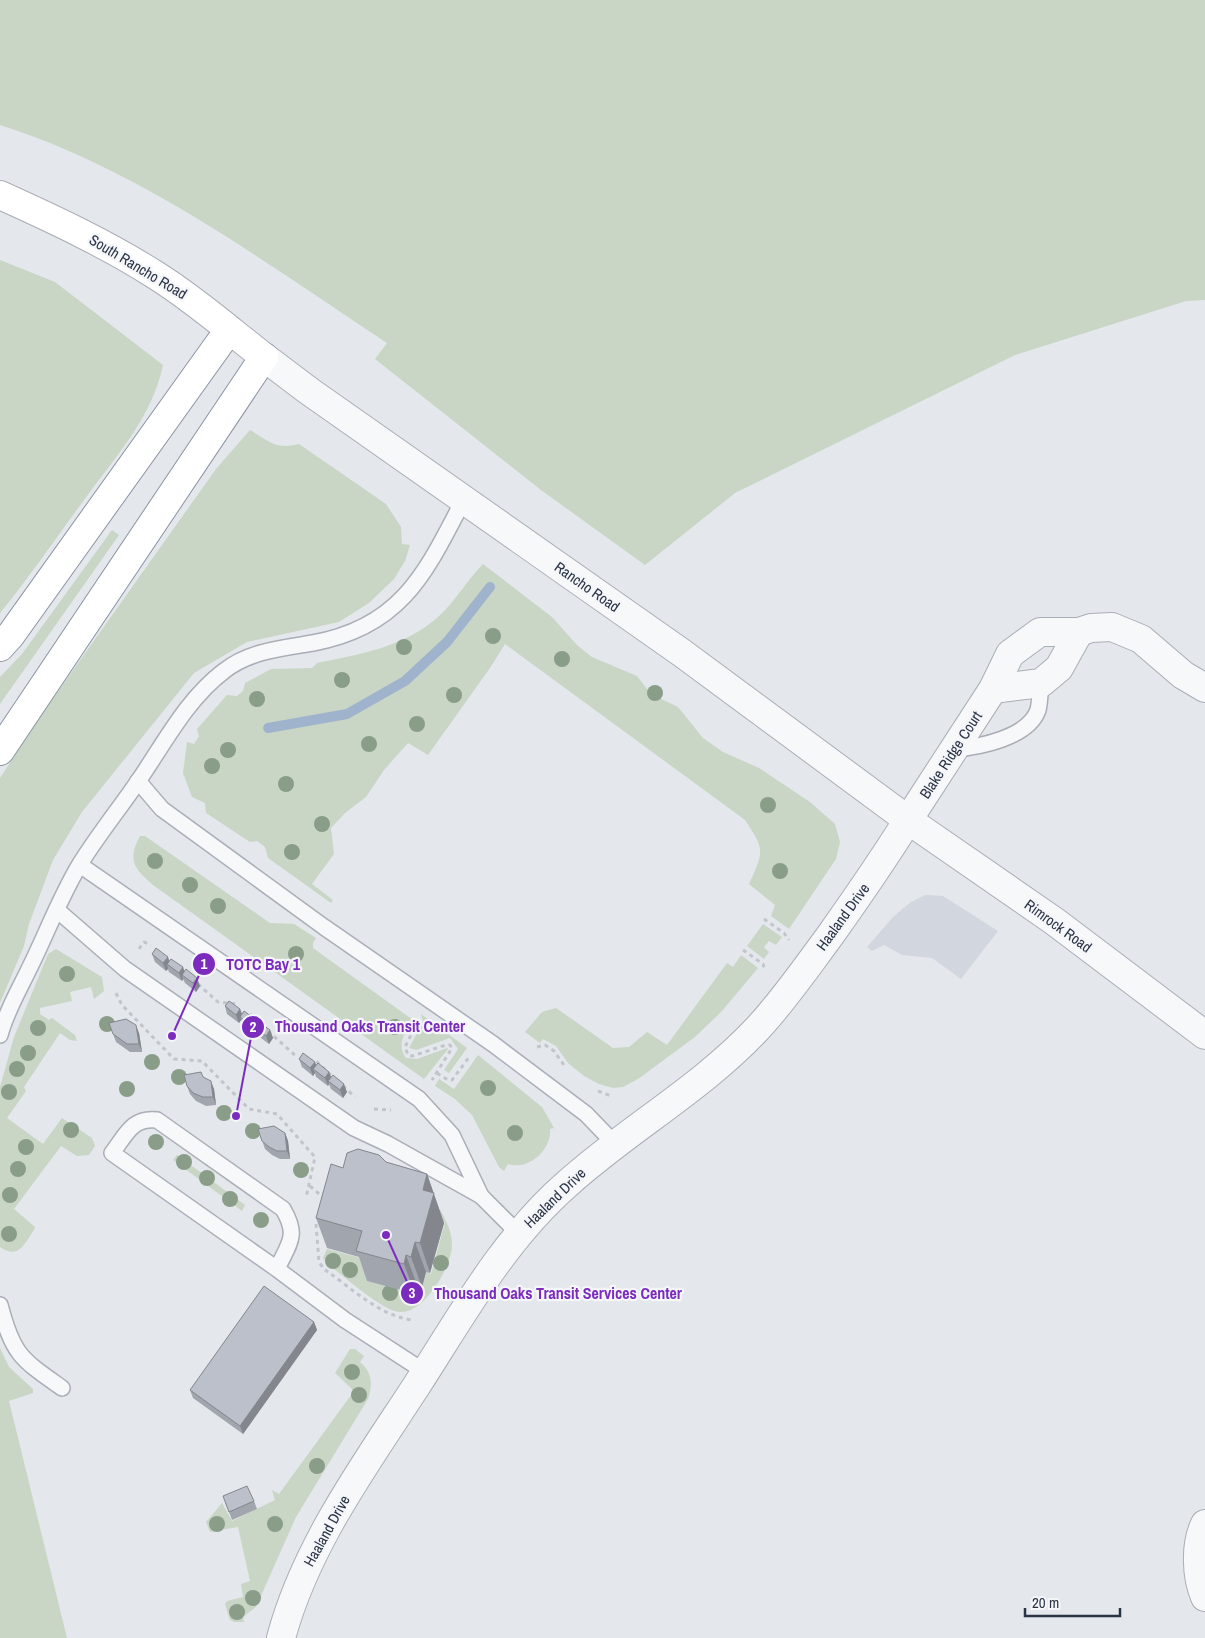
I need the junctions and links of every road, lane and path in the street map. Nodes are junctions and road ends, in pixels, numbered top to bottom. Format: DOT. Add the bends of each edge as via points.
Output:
graph roads {
  1 [pos="0,195"];
  2 [pos="229,330"];
  3 [pos="264,357"];
  4 [pos="464,499"];
  5 [pos="1080,632"];
  6 [pos="0,647"];
  7 [pos="1041,683"];
  8 [pos="1205,688"];
  9 [pos="993,689"];
  10 [pos="955,749"];
  11 [pos="0,751"];
  12 [pos="138,781"];
  13 [pos="908,820"];
  14 [pos="80,865"];
  15 [pos="57,910"];
  16 [pos="764,919"];
  17 [pos="790,940"];
  18 [pos="159,949"];
  19 [pos="743,950"];
  20 [pos="136,954"];
  21 [pos="765,971"];
  22 [pos="196,982"];
  23 [pos="239,1004"];
  24 [pos="122,1005"];
  25 [pos="246,1011"];
  26 [pos="417,1016"];
  27 [pos="260,1024"];
  28 [pos="268,1030"];
  29 [pos="0,1035"];
  30 [pos="1205,1035"];
  31 [pos="474,1052"];
  32 [pos="437,1073"];
  33 [pos="430,1082"];
  34 [pos="362,1103"];
  35 [pos="368,1109"];
  36 [pos="396,1110"];
  37 [pos="614,1144"];
  38 [pos="310,1186"];
  39 [pos="482,1196"];
  40 [pos="308,1202"];
  41 [pos="328,1202"];
  42 [pos="314,1217"];
  43 [pos="519,1234"];
  44 [pos="277,1269"];
  45 [pos="0,1305"];
  46 [pos="412,1320"];
  47 [pos="425,1372"];
  48 [pos="62,1388"];
  49 [pos="1205,1524"];
  50 [pos="1205,1597"];
  51 [pos="281,1638"];
  1 -- 2 [label="main road, South Rancho Road" via="80,232 156,275"];
  2 -- 3 [label="main road, South Rancho Road"];
  2 -- 6 [label="main road"];
  3 -- 4 [label="street, Rancho Road"];
  3 -- 11 [label="main road"];
  4 -- 12 [label="lane" via="437,552 402,600 353,633 332,640 272,650 225,670 188,706"];
  4 -- 13 [label="street, Rancho Road"];
  5 -- 7 [label="street" via="1059,668"];
  5 -- 8 [label="street, Blake Ridge Court" via="1112,627 1141,639 1183,675"];
  5 -- 9 [label="street, Blake Ridge Court" via="1040,632 1010,654"];
  7 -- 9 [label="street"];
  7 -- 10 [label="lane" via="1038,711 1027,724 999,742"];
  9 -- 10 [label="street, Blake Ridge Court"];
  10 -- 13 [label="street, Blake Ridge Court"];
  12 -- 14 [label="lane"];
  12 -- 37 [label="lane" via="162,808 501,1050 586,1114"];
  13 -- 30 [label="street, Rimrock Road" via="1054,921"];
  13 -- 37 [label="street, Haaland Drive" via="803,973 758,1028 713,1071 663,1111"];
  14 -- 15 [label="lane"];
  14 -- 39 [label="lane" via="419,1099 452,1135"];
  15 -- 29 [label="lane"];
  15 -- 39 [label="lane" via="124,970 354,1128"];
  16 -- 17 [label="path"];
  18 -- 20 [label="path" via="144,942"];
  19 -- 21 [label="path" via="763,964"];
  22 -- 23 [label="path" via="218,1002"];
  24 -- 38 [label="path" via="174,1058 202,1061 249,1109 277,1114 315,1157"];
  25 -- 27 [label="path"];
  26 -- 32 [label="path" via="418,1024 405,1051 412,1056 450,1045 451,1052"];
  28 -- 34 [label="path" via="303,1062 315,1060"];
  31 -- 32 [label="path" via="452,1080"];
  32 -- 33 [label="path"];
  35 -- 36 [label="path"];
  37 -- 43 [label="street, Haaland Drive" via="565,1185"];
  38 -- 40 [label="path" via="305,1195"];
  38 -- 41 [label="path"];
  39 -- 43 [label="lane"];
  42 -- 46 [label="path" via="319,1262 324,1269 384,1311"];
  43 -- 47 [label="street, Haaland Drive" via="487,1276"];
  44 -- 44 [label="lane" via="112,1153 136,1122 157,1120 283,1209 291,1223 292,1236"];
  44 -- 47 [label="lane" via="345,1320"];
  45 -- 48 [label="lane" via="8,1335 19,1356"];
  47 -- 51 [label="street, Haaland Drive" via="346,1496 307,1566"];
  49 -- 50 [label="street" via="1198,1559"];
}
